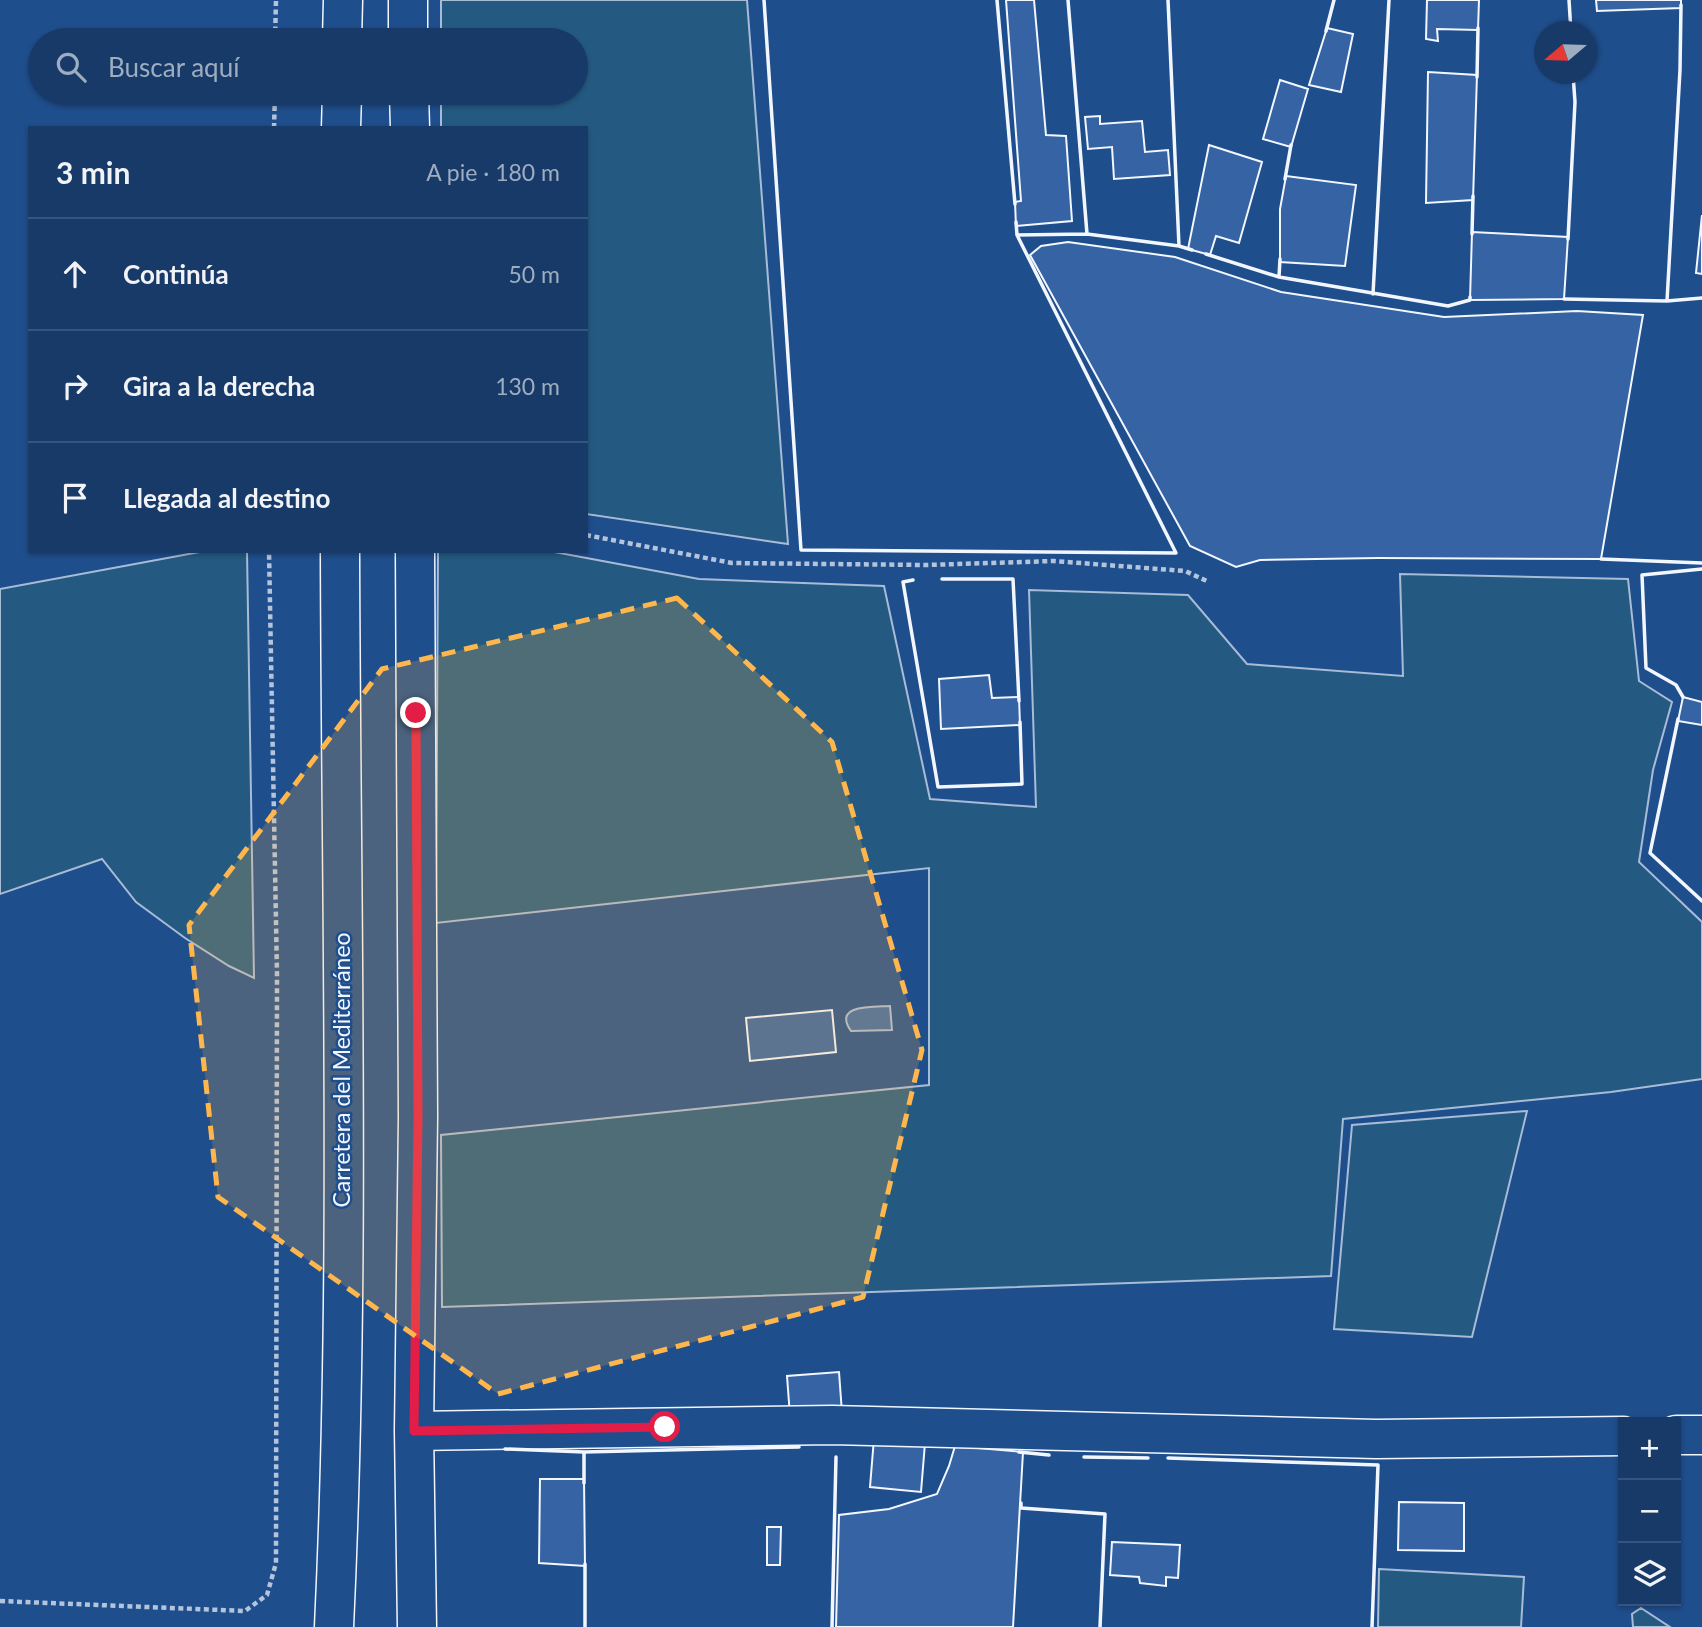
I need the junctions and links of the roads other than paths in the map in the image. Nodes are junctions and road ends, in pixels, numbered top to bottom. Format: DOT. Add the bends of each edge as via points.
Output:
graph roads {
  1 [pos="343,0"];
  2 [pos="408,0"];
  3 [pos="342,28"];
  4 [pos="408,28"];
  5 [pos="342,105"];
  6 [pos="409,105"];
  7 [pos="341,126"];
  8 [pos="410,126"];
  9 [pos="340,553"];
  10 [pos="415,553"];
  11 [pos="414,1431"];
  12 [pos="1681,1435"];
  13 [pos="1702,1435"];
  14 [pos="1618,1436"];
  15 [pos="336,1589"];
  16 [pos="323,1627"];
  17 [pos="334,1627"];
  18 [pos="417,1627"];
  1 -- 3 [label="main road"];
  2 -- 4 [label="main road"];
  5 -- 7 [label="main road"];
  6 -- 8 [label="main road"];
  9 -- 15 [label="main road, Carretera del Mediterráneo" via="343,1265"];
  10 -- 11 [label="main road" via="418,1117"];
  11 -- 14 [label="main road" via="832,1425 1376,1440"];
  11 -- 18 [label="main road"];
  12 -- 13 [label="main road"];
  15 -- 16 [label="main road, Carretera del Mediterráneo"];
  15 -- 17 [label="main road, Carretera del Mediterráneo"];
}
